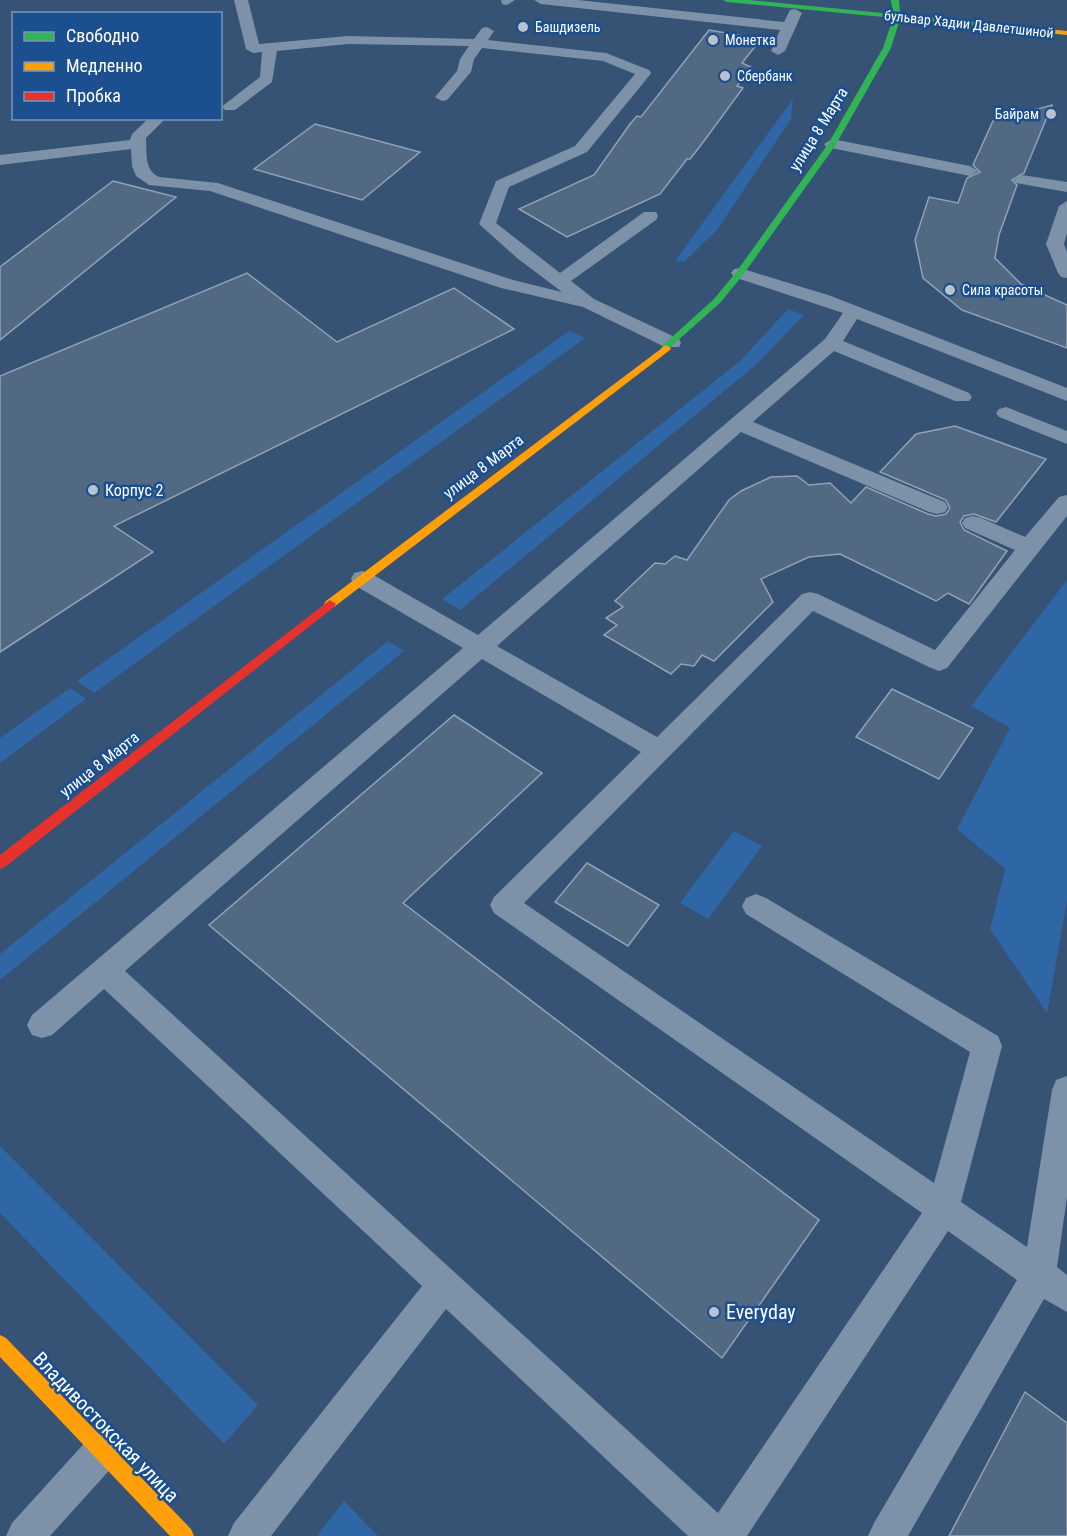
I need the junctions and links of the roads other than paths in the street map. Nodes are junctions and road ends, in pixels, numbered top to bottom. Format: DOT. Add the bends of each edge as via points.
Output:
graph roads {
  1 [pos="241,0"];
  2 [pos="541,0"];
  3 [pos="670,0"];
  4 [pos="727,0"];
  5 [pos="895,0"];
  6 [pos="798,7"];
  7 [pos="662,13"];
  8 [pos="897,16"];
  9 [pos="790,27"];
  10 [pos="489,28"];
  11 [pos="1067,33"];
  12 [pos="481,43"];
  13 [pos="270,47"];
  14 [pos="778,51"];
  15 [pos="442,97"];
  16 [pos="230,107"];
  17 [pos="157,120"];
  18 [pos="138,144"];
  19 [pos="832,144"];
  20 [pos="0,160"];
  21 [pos="970,171"];
  22 [pos="1022,180"];
  23 [pos="1067,187"];
  24 [pos="1067,206"];
  25 [pos="650,216"];
  26 [pos="740,273"];
  27 [pos="1067,273"];
  28 [pos="560,281"];
  29 [pos="588,303"];
  30 [pos="853,312"];
  31 [pos="672,343"];
  32 [pos="832,344"];
  33 [pos="1067,394"];
  34 [pos="962,397"];
  35 [pos="1006,413"];
  36 [pos="740,424"];
  37 [pos="1067,438"];
  38 [pos="1067,502"];
  39 [pos="937,507"];
  40 [pos="974,523"];
  41 [pos="1029,548"];
  42 [pos="362,579"];
  43 [pos="480,647"];
  44 [pos="659,750"];
  45 [pos="0,863"];
  46 [pos="756,906"];
  47 [pos="104,971"];
  48 [pos="42,1025"];
  49 [pos="1067,1090"];
  50 [pos="944,1210"];
  51 [pos="1039,1275"];
  52 [pos="444,1285"];
  53 [pos="1067,1295"];
  54 [pos="0,1344"];
  55 [pos="102,1452"];
  56 [pos="25,1536"];
  57 [pos="184,1536"];
  58 [pos="247,1536"];
  59 [pos="716,1536"];
  60 [pos="725,1536"];
  61 [pos="887,1536"];
  1 -- 13 [label="lane" via="253,49"];
  2 -- 7 [label="lane"];
  3 -- 7 [label="lane"];
  4 -- 6 [label="main road, бульвар Хадии Давлетшиной"];
  5 -- 8 [label="main road"];
  6 -- 8 [label="main road, бульвар Хадии Давлетшиной"];
  6 -- 9 [label="lane"];
  7 -- 9 [label="lane"];
  8 -- 11 [label="main road, бульвар Хадии Давлетшиной"];
  8 -- 19 [label="main road, улица 8 Марта" via="886,48"];
  9 -- 14 [label="lane"];
  10 -- 12 [label="lane"];
  12 -- 13 [label="lane" via="348,40"];
  12 -- 15 [label="lane" via="467,59 464,72"];
  12 -- 28 [label="lane" via="606,57 644,73 581,149 502,184 487,224"];
  13 -- 16 [label="lane" via="267,79"];
  17 -- 18 [label="lane" via="138,137"];
  18 -- 20 [label="lane"];
  18 -- 29 [label="lane" via="144,176 155,182 212,186 507,284"];
  19 -- 21 [label="lane"];
  19 -- 26 [label="main road, улица 8 Марта"];
  22 -- 23 [label="lane"];
  24 -- 27 [label="lane" via="1055,244"];
  25 -- 28 [label="lane"];
  26 -- 30 [label="lane"];
  26 -- 31 [label="main road, улица 8 Марта" via="717,301"];
  28 -- 29 [label="lane"];
  29 -- 31 [label="lane"];
  30 -- 32 [label="lane"];
  30 -- 33 [label="lane"];
  31 -- 42 [label="main road, улица 8 Марта"];
  32 -- 34 [label="lane"];
  32 -- 36 [label="lane"];
  35 -- 37 [label="lane"];
  36 -- 39 [label="lane"];
  36 -- 43 [label="lane"];
  38 -- 41 [label="lane"];
  40 -- 41 [label="lane"];
  41 -- 44 [label="lane" via="939,662 810,600"];
  42 -- 43 [label="lane"];
  42 -- 45 [label="main road, улица 8 Марта"];
  43 -- 44 [label="lane"];
  43 -- 47 [label="lane"];
  44 -- 50 [label="lane" via="504,905"];
  46 -- 50 [label="lane" via="987,1046"];
  47 -- 48 [label="lane"];
  47 -- 52 [label="lane"];
  49 -- 51 [label="lane"];
  50 -- 51 [label="lane"];
  50 -- 60 [label="lane"];
  51 -- 53 [label="lane"];
  51 -- 61 [label="lane"];
  52 -- 58 [label="lane"];
  52 -- 59 [label="lane"];
  54 -- 55 [label="main road, Владивостокская улица"];
  55 -- 56 [label="lane"];
  55 -- 57 [label="main road, Владивостокская улица"];
}
